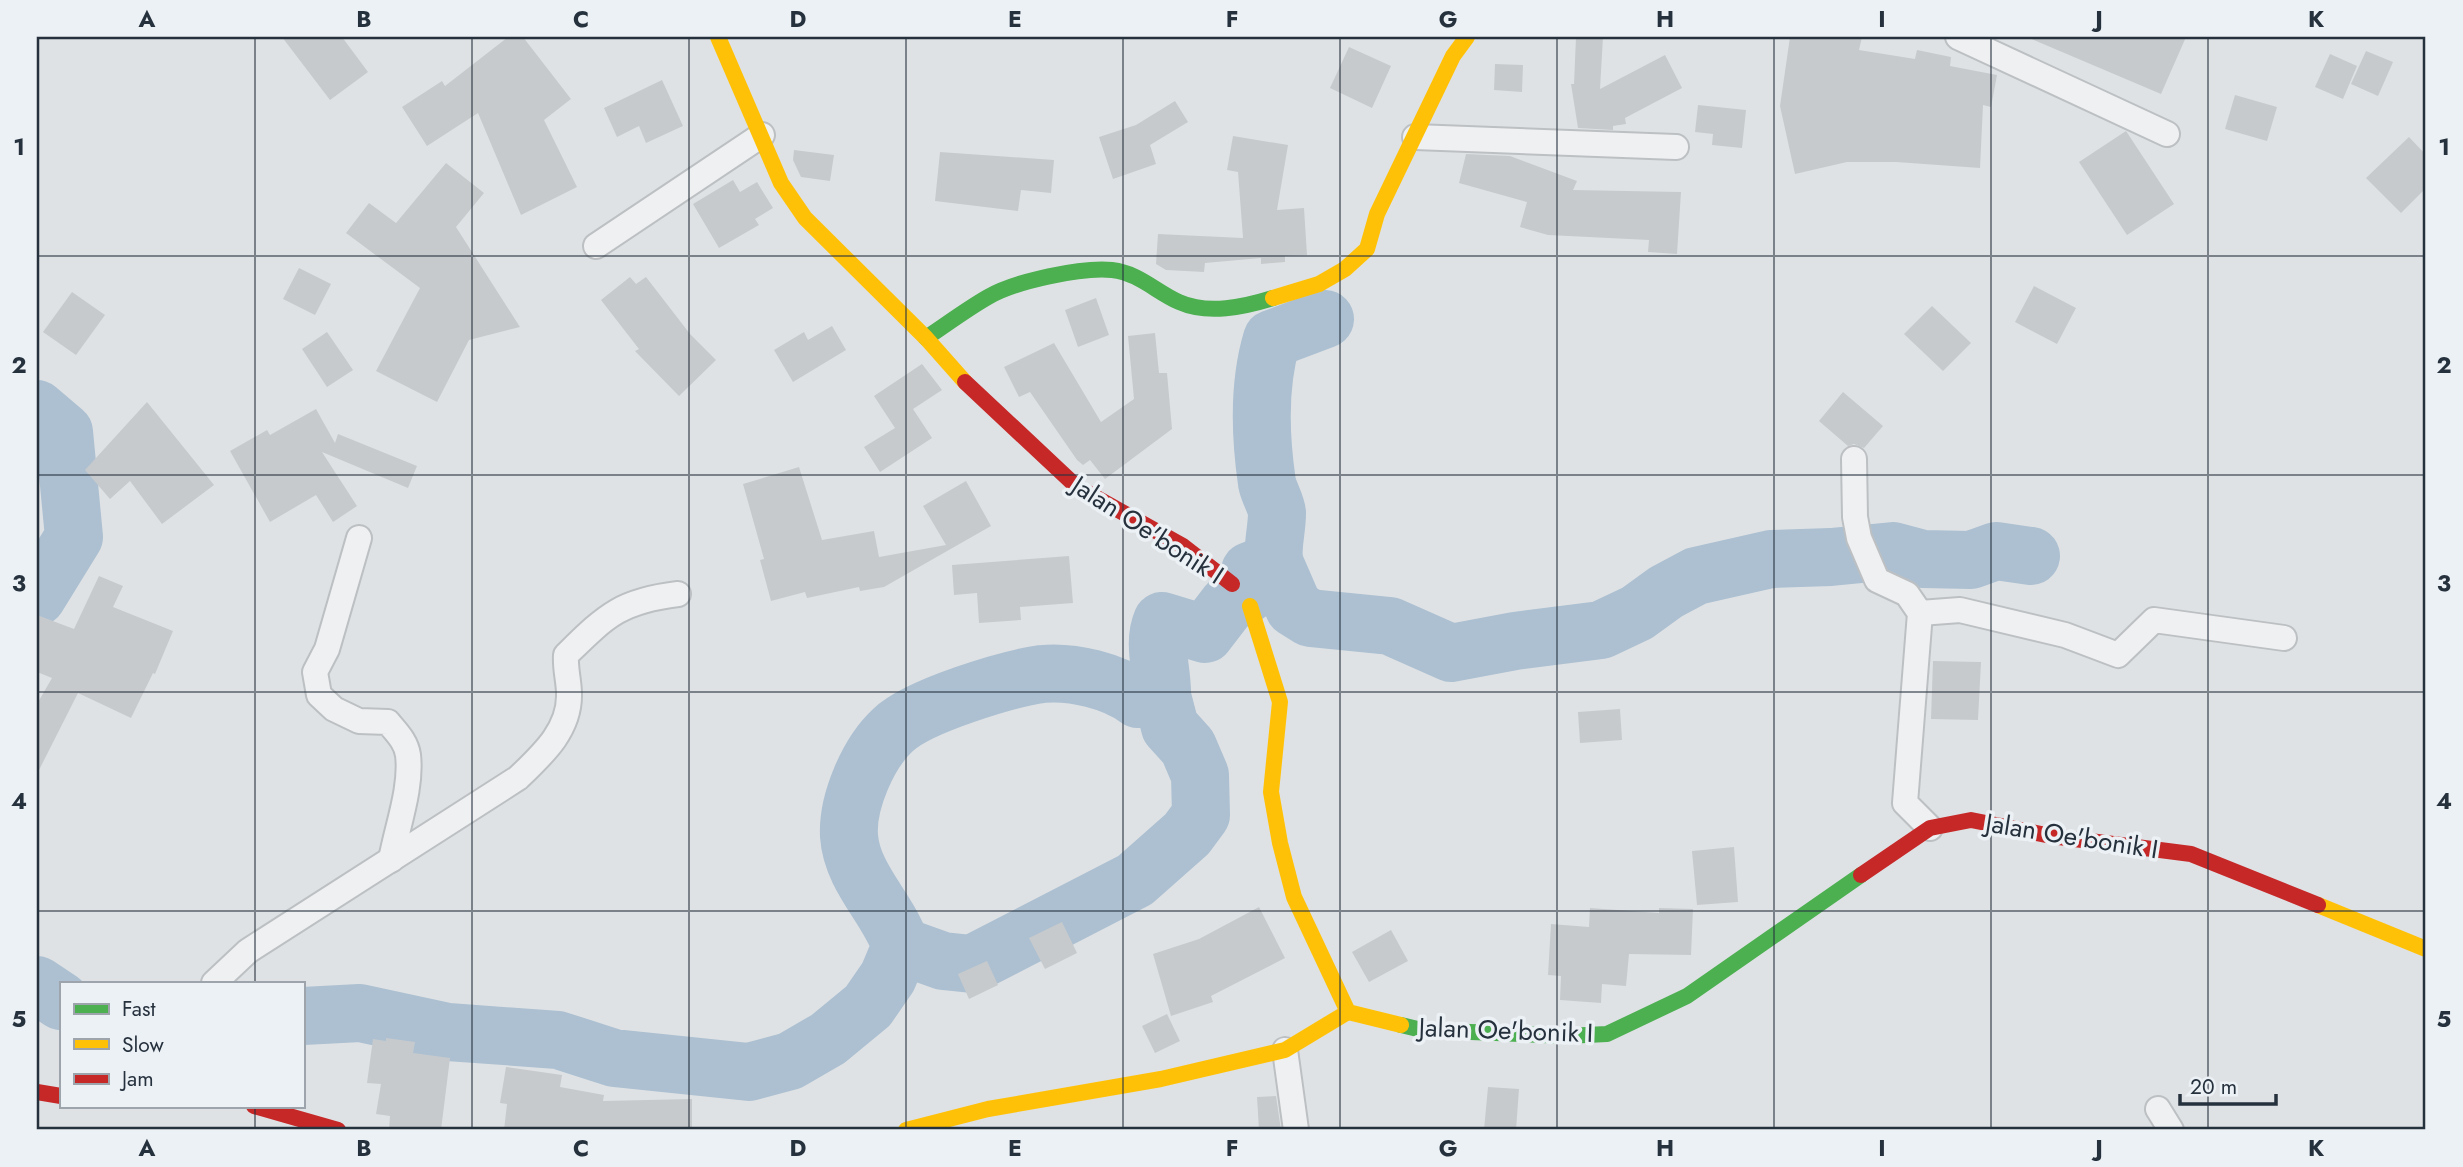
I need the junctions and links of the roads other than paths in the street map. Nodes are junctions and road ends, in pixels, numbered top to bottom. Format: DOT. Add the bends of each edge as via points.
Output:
graph roads {
  1 [pos="718,37"];
  2 [pos="1467,37"];
  3 [pos="1958,37"];
  4 [pos="2167,134"];
  5 [pos="762,135"];
  6 [pos="1415,137"];
  7 [pos="1676,147"];
  8 [pos="596,246"];
  9 [pos="926,338"];
  10 [pos="1854,459"];
  11 [pos="359,538"];
  12 [pos="1232,584"];
  13 [pos="678,594"];
  14 [pos="1250,606"];
  15 [pos="1920,613"];
  16 [pos="2284,638"];
  17 [pos="1930,828"];
  18 [pos="391,860"];
  19 [pos="2426,949"];
  20 [pos="215,982"];
  21 [pos="1348,1012"];
  22 [pos="1286,1050"];
  23 [pos="37,1092"];
  24 [pos="60,1096"];
  25 [pos="261,1108"];
  26 [pos="2158,1109"];
  27 [pos="991,1120"];
  28 [pos="338,1130"];
  29 [pos="906,1130"];
  30 [pos="1296,1130"];
  31 [pos="2171,1130"];
  1 -- 5 [label="street, Jalan Oe'bonik I"];
  2 -- 6 [label="street"];
  3 -- 4 [label="street"];
  5 -- 8 [label="street"];
  5 -- 9 [label="street, Jalan Oe'bonik I" via="781,183 805,218"];
  6 -- 7 [label="street"];
  6 -- 9 [label="street" via="1377,214 1367,250 1319,284 1247,306 1215,309 1180,303 1146,281 1114,270 1074,270 991,295"];
  9 -- 12 [label="street, Jalan Oe'bonik I" via="972,390 1077,487 1183,546"];
  10 -- 15 [label="street" via="1859,538 1878,580 1907,594"];
  11 -- 18 [label="street" via="327,649 315,673 319,695 334,709 359,720 388,722 408,754"];
  12 -- 14 [label="street, Jalan Oe'bonik I"];
  13 -- 18 [label="street" via="643,598 614,611 591,631 566,655 568,712 541,756 518,778"];
  14 -- 21 [label="street, Jalan Oe'bonik I" via="1280,702 1271,792 1280,843 1294,897"];
  15 -- 16 [label="street" via="1960,610 2065,635 2118,655 2154,620"];
  15 -- 17 [label="street" via="1905,803"];
  17 -- 19 [label="street, Jalan Oe'bonik I" via="1970,820 2191,854"];
  17 -- 21 [label="street, Jalan Oe'bonik I" via="1687,996 1607,1034 1422,1030"];
  18 -- 20 [label="street" via="248,951"];
  21 -- 22 [label="street"];
  22 -- 27 [label="street"];
  22 -- 30 [label="street"];
  23 -- 24 [label="street"];
  25 -- 28 [label="street"];
  26 -- 31 [label="street"];
  27 -- 29 [label="street"];
}
